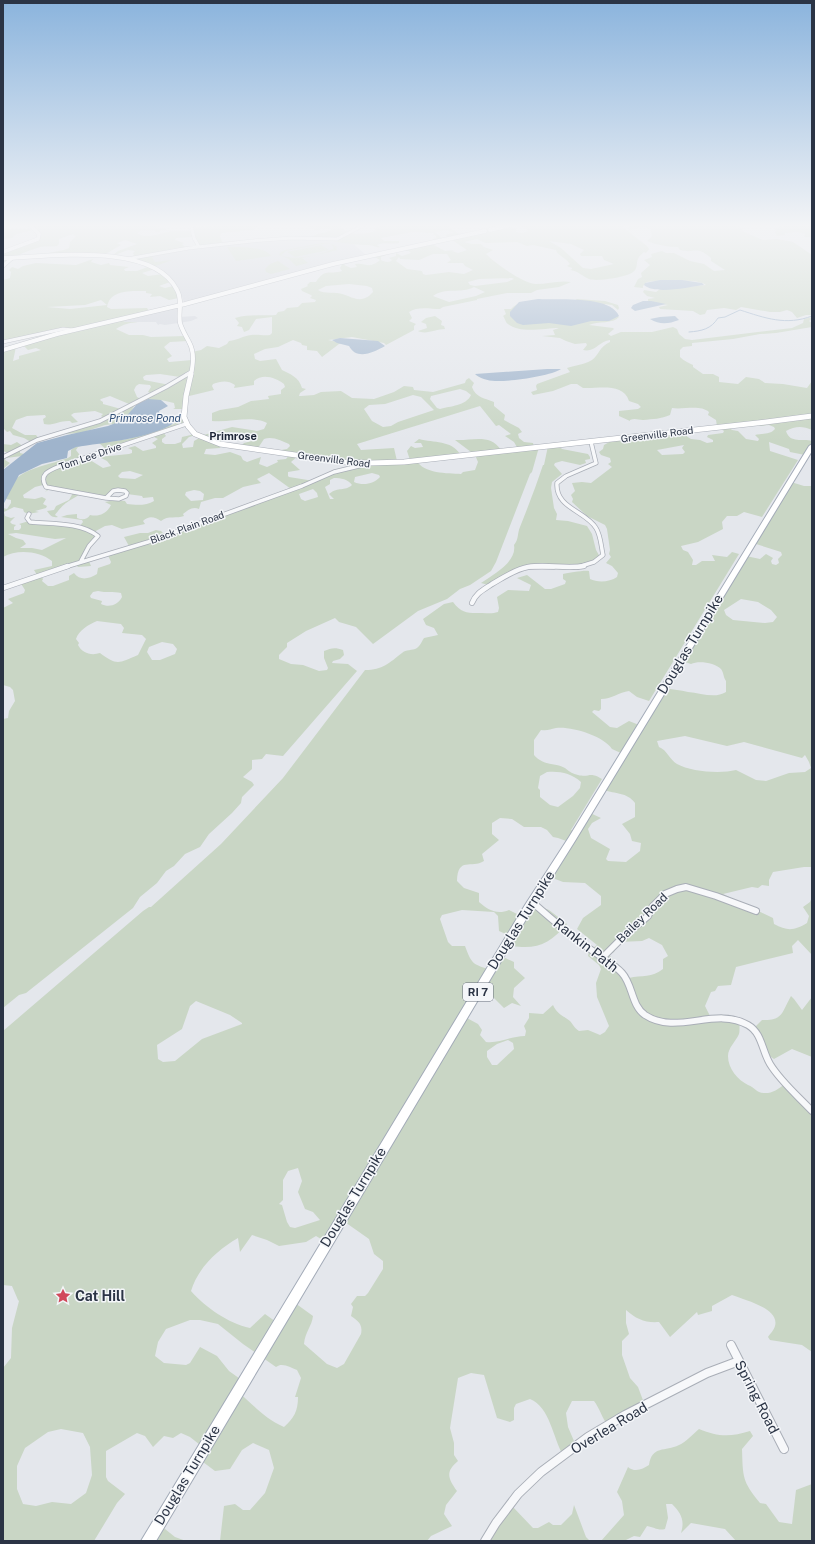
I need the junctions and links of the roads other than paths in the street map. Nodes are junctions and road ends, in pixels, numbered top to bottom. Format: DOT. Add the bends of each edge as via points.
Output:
graph roads {
  1 [pos="180,297"];
  2 [pos="210,297"];
  3 [pos="181,305"];
  4 [pos="72,330"];
  5 [pos="3,342"];
  6 [pos="3,350"];
  7 [pos="192,371"];
  8 [pos="812,416"];
  9 [pos="186,424"];
  10 [pos="591,442"];
  11 [pos="812,446"];
  12 [pos="3,457"];
  13 [pos="370,464"];
  14 [pos="106,498"];
  15 [pos="29,514"];
  16 [pos="81,561"];
  17 [pos="3,588"];
  18 [pos="472,603"];
  19 [pos="532,902"];
  20 [pos="756,911"];
  21 [pos="602,958"];
  22 [pos="812,1111"];
  23 [pos="731,1345"];
  24 [pos="738,1361"];
  25 [pos="784,1449"];
  26 [pos="148,1541"];
  27 [pos="485,1541"];
  1 -- 3 [label="main road"];
  2 -- 3 [label="main road"];
  3 -- 4 [label="main road"];
  3 -- 7 [label="main road" via="181,325 193,352"];
  4 -- 5 [label="street" via="57,330"];
  4 -- 6 [label="main road"];
  7 -- 9 [label="main road" via="183,412"];
  7 -- 12 [label="street" via="164,389 100,421 37,440"];
  8 -- 10 [label="main road, Greenville Road"];
  9 -- 13 [label="main road, Greenville Road" via="196,434 217,443"];
  9 -- 14 [label="street, Tom Lee Drive" via="60,466 48,471 43,477 46,487"];
  10 -- 13 [label="main road, Greenville Road"];
  10 -- 18 [label="street" via="596,463 563,477 557,483 556,489 566,506 594,524 599,532 603,555 583,567 528,567 513,571 475,595"];
  11 -- 19 [label="main road, Douglas Turnpike / RI 7"];
  13 -- 16 [label="street, Black Plain Road" via="334,472 154,540"];
  14 -- 14 [label="street, Tom Lee Drive" via="119,499 126,497 127,493 124,490 116,490"];
  15 -- 16 [label="street" via="30,522 95,532 98,536"];
  16 -- 17 [label="street, Black Plain Road"];
  19 -- 21 [label="street, Rankin Path" via="566,932"];
  19 -- 26 [label="main road, Douglas Turnpike / RI 7"];
  20 -- 21 [label="street, Bailey Road" via="686,887 677,889 665,894 653,906 648,916"];
  21 -- 22 [label="street, Rankin Path" via="622,973 636,1005 650,1016 676,1022 720,1018 751,1026 760,1038 771,1066"];
  23 -- 24 [label="street, Spring Road"];
  24 -- 25 [label="street, Spring Road"];
  24 -- 27 [label="street, Overlea Road" via="707,1373 682,1388 653,1400 588,1437 541,1472 518,1494"];
}
